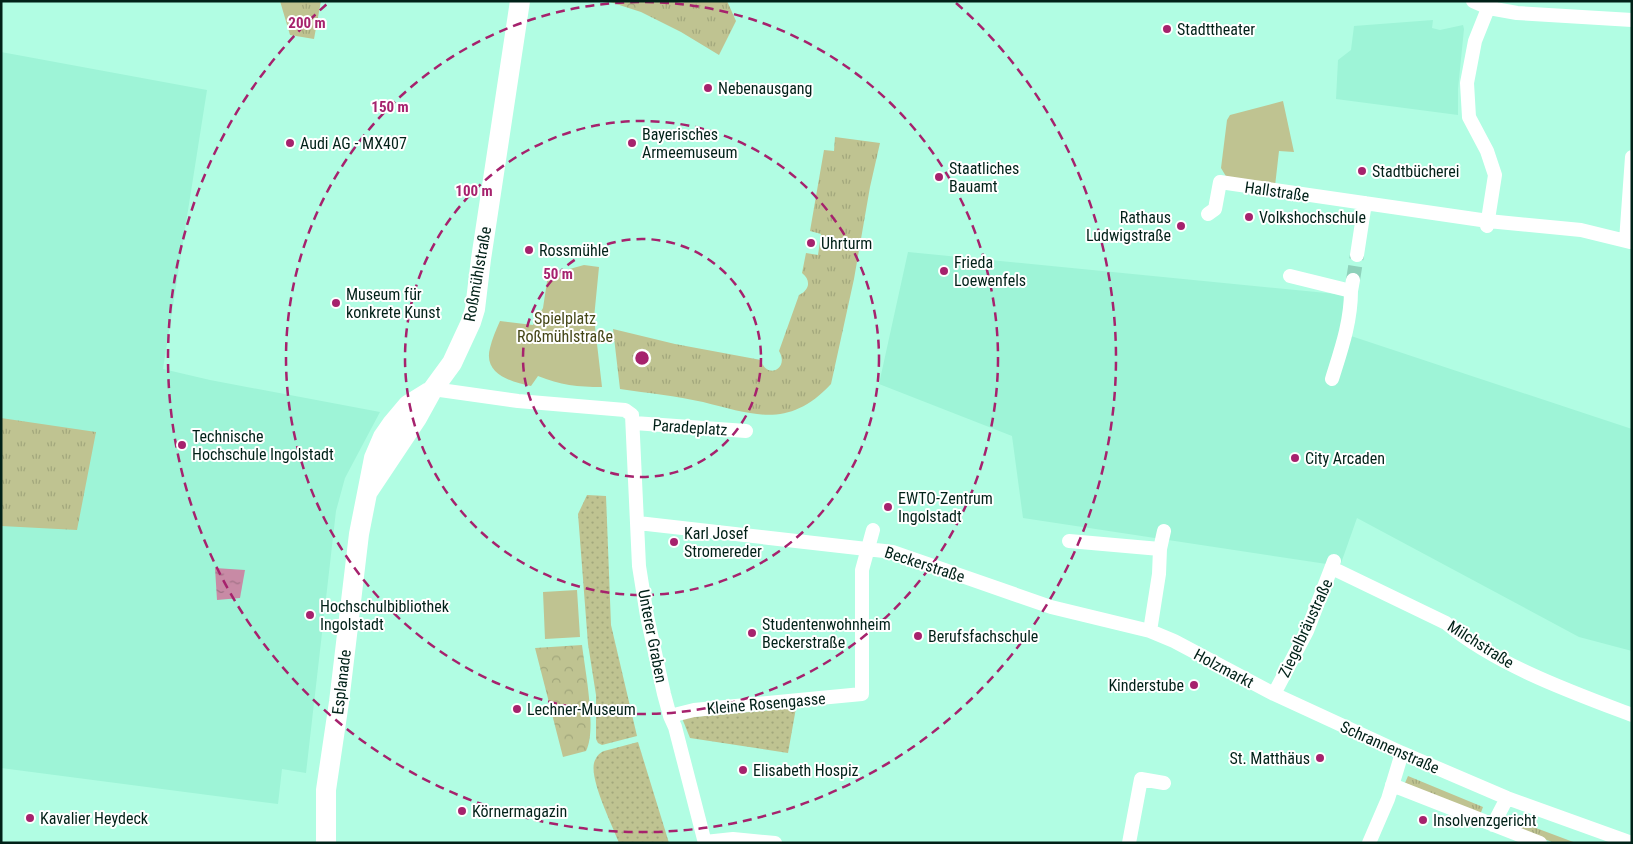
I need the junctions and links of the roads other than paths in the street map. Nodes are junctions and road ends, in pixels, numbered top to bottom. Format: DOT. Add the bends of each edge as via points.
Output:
graph roads {
  1 [pos="520,1"];
  2 [pos="1473,1"];
  3 [pos="1490,5"];
  4 [pos="1632,20"];
  5 [pos="1629,153"];
  6 [pos="1365,203"];
  7 [pos="1208,214"];
  8 [pos="1488,224"];
  9 [pos="1357,255"];
  10 [pos="1290,276"];
  11 [pos="1332,379"];
  12 [pos="433,389"];
  13 [pos="634,423"];
  14 [pos="746,431"];
  15 [pos="638,523"];
  16 [pos="873,530"];
  17 [pos="1164,531"];
  18 [pos="1069,541"];
  19 [pos="869,548"];
  20 [pos="1160,549"];
  21 [pos="1333,564"];
  22 [pos="1150,631"];
  23 [pos="1174,641"];
  24 [pos="1274,694"];
  25 [pos="1632,715"];
  26 [pos="670,716"];
  27 [pos="1402,753"];
  28 [pos="1164,783"];
  29 [pos="1392,785"];
  30 [pos="1507,798"];
  31 [pos="1493,825"];
  32 [pos="326,843"];
  33 [pos="705,843"];
  34 [pos="775,843"];
  35 [pos="1129,843"];
  36 [pos="1370,843"];
  37 [pos="1540,843"];
  38 [pos="1632,843"];
  1 -- 12 [label="street, Roßmühlstraße" via="475,309 459,350"];
  2 -- 3 [label="street"];
  3 -- 4 [label="street" via="1517,13"];
  3 -- 8 [label="street" via="1475,41 1467,83 1469,117 1487,151 1495,175"];
  5 -- 8 [label="street, Hallstraße" via="1628,242 1581,230"];
  6 -- 7 [label="street, Hallstraße" via="1220,182 1216,209"];
  6 -- 8 [label="street, Hallstraße"];
  6 -- 9 [label="street"];
  10 -- 11 [label="street" via="1352,286 1351,307"];
  12 -- 13 [label="street" via="625,410 632,415"];
  12 -- 32 [label="street, Esplanade" via="367,493 326,790"];
  13 -- 14 [label="street, Paradeplatz"];
  13 -- 15 [label="street, Unterer Graben"];
  15 -- 19 [label="street, Beckerstraße"];
  15 -- 26 [label="street, Unterer Graben" via="639,566"];
  16 -- 19 [label="street"];
  17 -- 20 [label="street"];
  18 -- 20 [label="street"];
  19 -- 22 [label="street, Beckerstraße" via="893,552 1051,607"];
  19 -- 26 [label="street, Kleine Rosengasse" via="862,570 862,694 694,710"];
  20 -- 22 [label="street"];
  21 -- 24 [label="street, Ziegelbräustraße" via="1307,631"];
  21 -- 25 [label="street, Milchstraße" via="1448,618 1459,634 1511,664"];
  22 -- 23 [label="street, Beckerstraße"];
  23 -- 24 [label="street, Holzmarkt"];
  24 -- 27 [label="street, Schrannenstraße"];
  26 -- 33 [label="street, Unterer Graben"];
  27 -- 29 [label="street"];
  27 -- 30 [label="street, Schrannenstraße"];
  28 -- 35 [label="street" via="1140,778"];
  29 -- 31 [label="street, Schrannenstraße"];
  29 -- 36 [label="street"];
  30 -- 31 [label="street"];
  30 -- 38 [label="street, Schrannenstraße"];
  31 -- 37 [label="street, Schrannenstraße"];
  33 -- 34 [label="street" via="733,839"];
}
